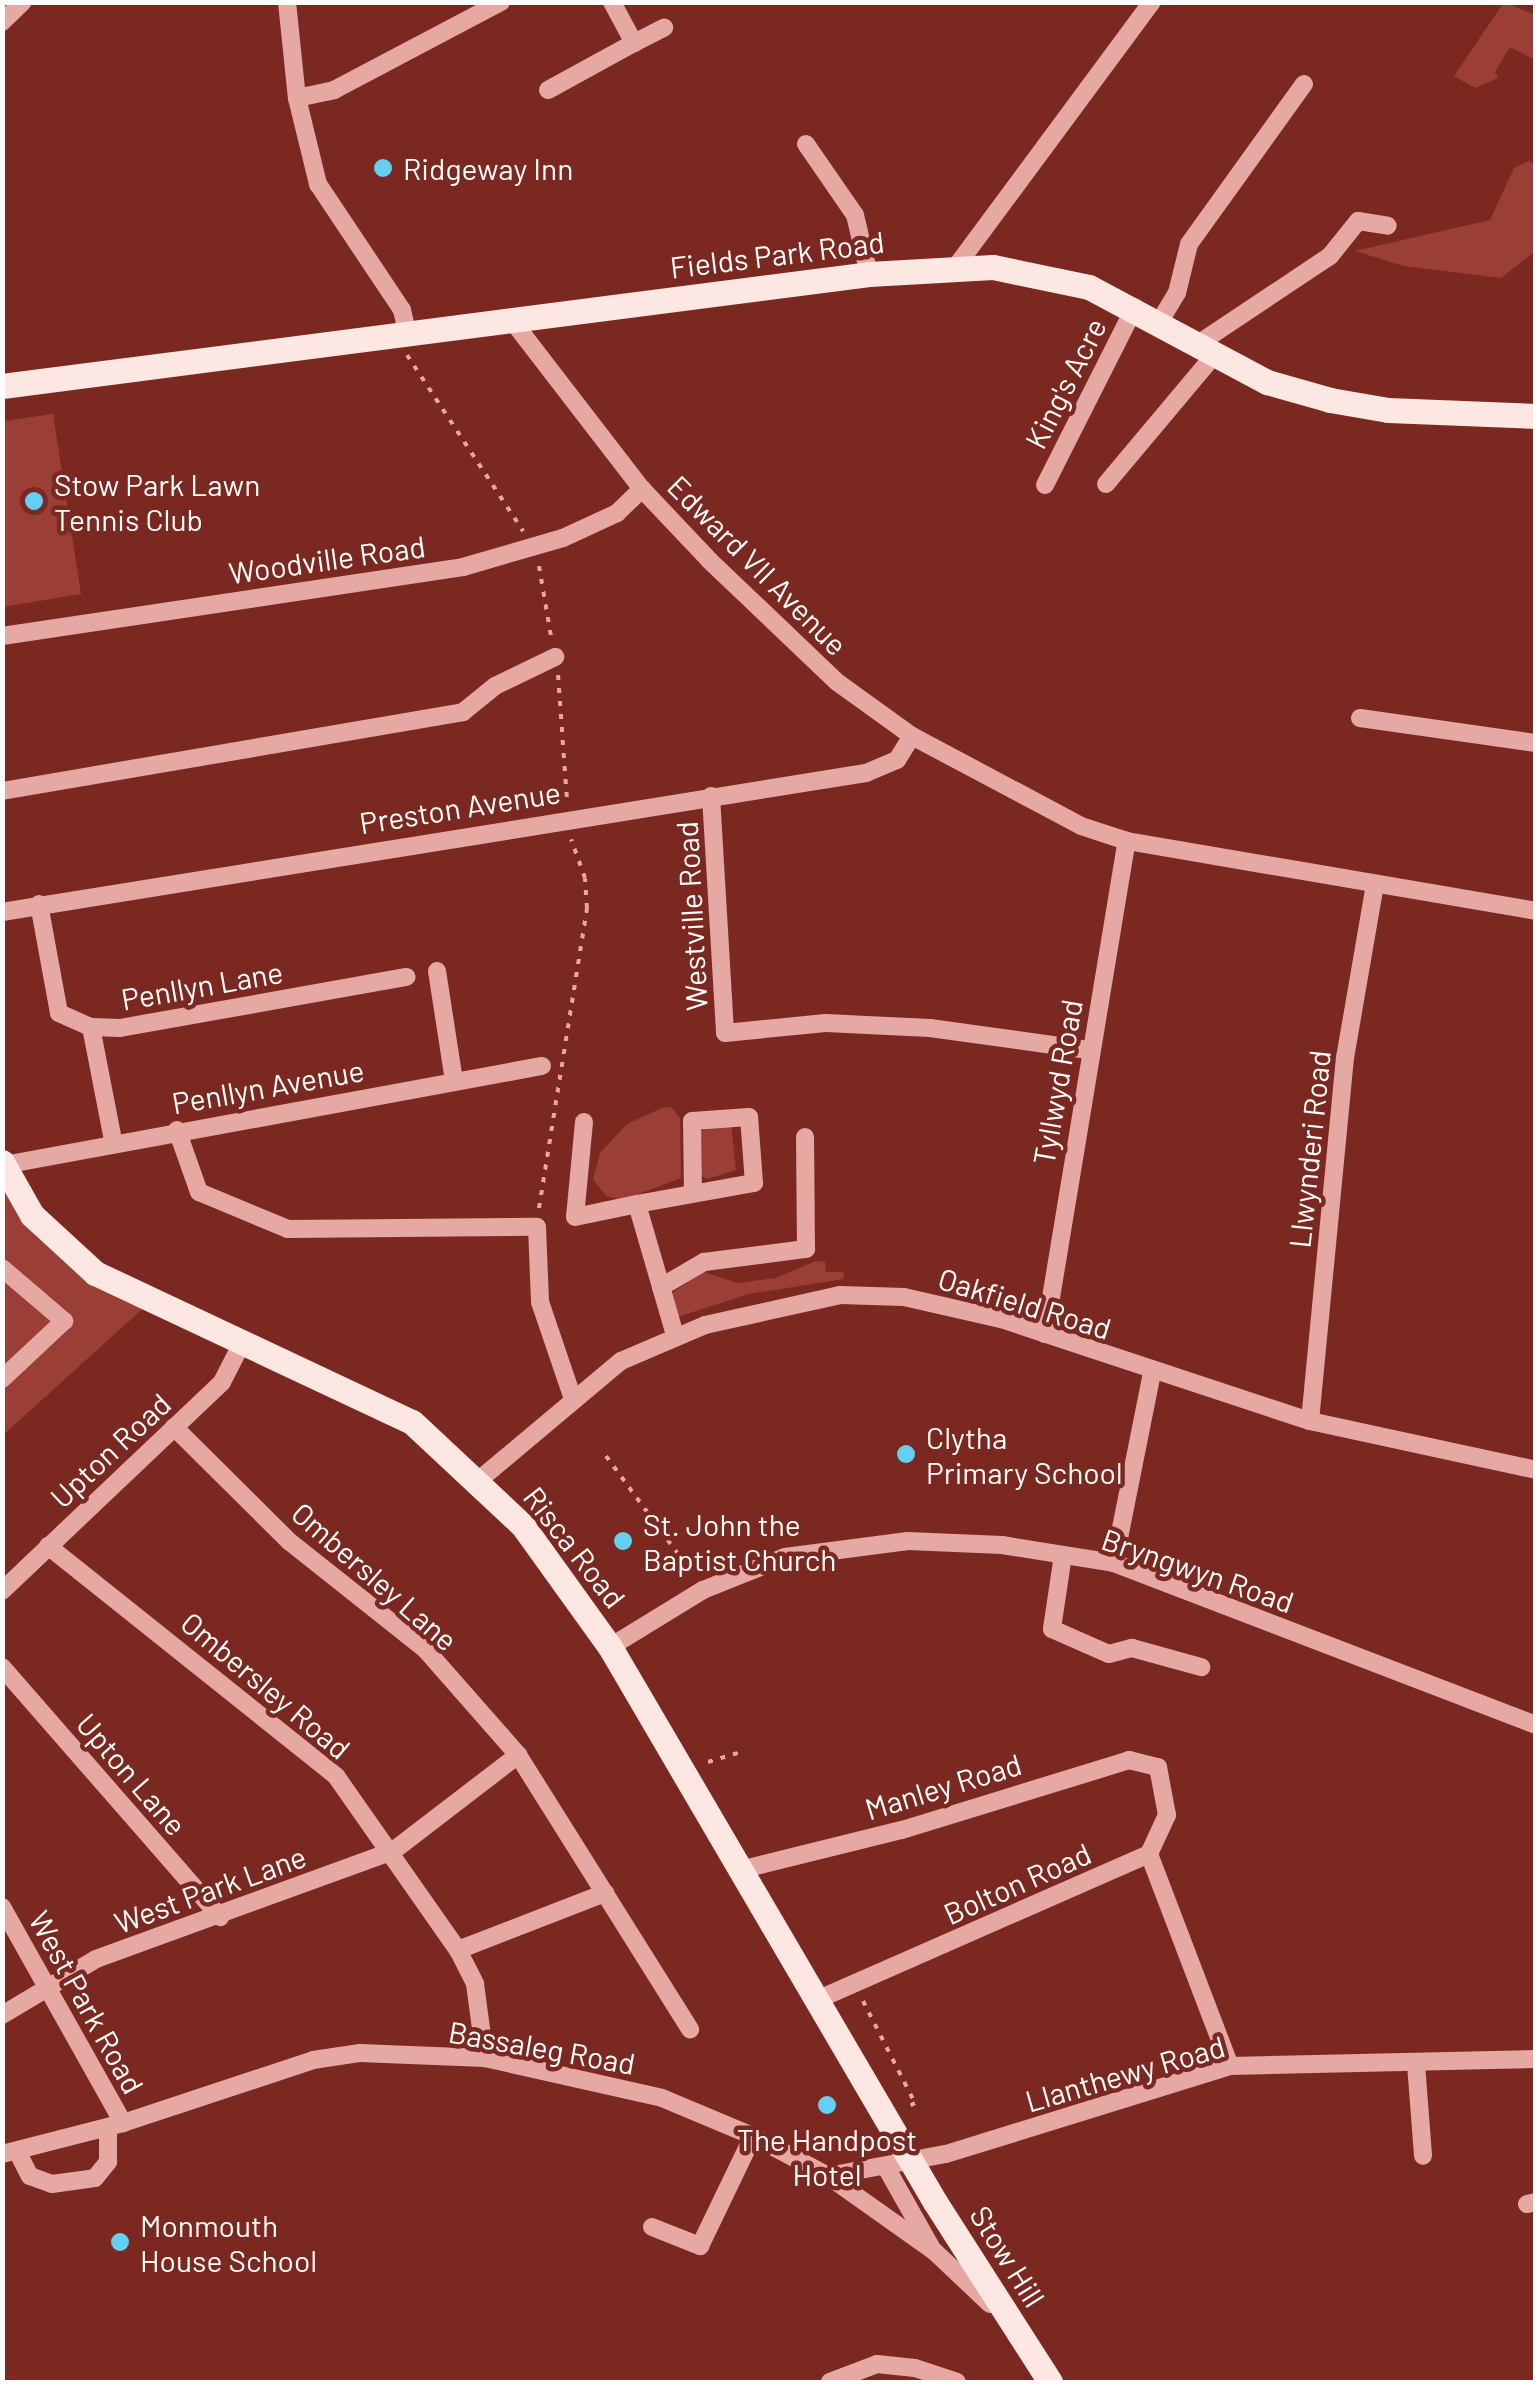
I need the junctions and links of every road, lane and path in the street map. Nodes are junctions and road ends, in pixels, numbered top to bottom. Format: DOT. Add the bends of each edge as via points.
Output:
graph roads {
  1 [pos="23,2"];
  2 [pos="287,2"];
  3 [pos="501,2"];
  4 [pos="612,2"];
  5 [pos="1152,2"];
  6 [pos="2,22"];
  7 [pos="664,28"];
  8 [pos="634,43"];
  9 [pos="1304,84"];
  10 [pos="548,90"];
  11 [pos="297,98"];
  12 [pos="806,144"];
  13 [pos="1388,226"];
  14 [pos="955,268"];
  15 [pos="868,274"];
  16 [pos="1135,306"];
  17 [pos="1160,320"];
  18 [pos="514,323"];
  19 [pos="401,336"];
  20 [pos="1209,348"];
  21 [pos="2,386"];
  22 [pos="1536,416"];
  23 [pos="1106,484"];
  24 [pos="1044,485"];
  25 [pos="642,489"];
  26 [pos="535,549"];
  27 [pos="2,636"];
  28 [pos="555,657"];
  29 [pos="1360,718"];
  30 [pos="912,736"];
  31 [pos="1536,742"];
  32 [pos="2,791"];
  33 [pos="711,796"];
  34 [pos="568,816"];
  35 [pos="1127,841"];
  36 [pos="1374,884"];
  37 [pos="40,904"];
  38 [pos="1536,911"];
  39 [pos="2,912"];
  40 [pos="438,972"];
  41 [pos="406,977"];
  42 [pos="91,1027"];
  43 [pos="1088,1050"];
  44 [pos="542,1066"];
  45 [pos="454,1081"];
  46 [pos="584,1122"];
  47 [pos="178,1130"];
  48 [pos="805,1137"];
  49 [pos="112,1140"];
  50 [pos="4,1163"];
  51 [pos="694,1189"];
  52 [pos="637,1204"];
  53 [pos="537,1227"];
  54 [pos="2,1268"];
  55 [pos="661,1288"];
  56 [pos="1046,1334"];
  57 [pos="675,1335"];
  58 [pos="243,1341"];
  59 [pos="1152,1372"];
  60 [pos="2,1379"];
  61 [pos="572,1399"];
  62 [pos="1310,1422"];
  63 [pos="174,1428"];
  64 [pos="606,1456"];
  65 [pos="1536,1470"];
  66 [pos="479,1480"];
  67 [pos="48,1546"];
  68 [pos="1063,1555"];
  69 [pos="1114,1564"];
  70 [pos="704,1590"];
  71 [pos="2,1591"];
  72 [pos="610,1646"];
  73 [pos="1201,1667"];
  74 [pos="2,1668"];
  75 [pos="1536,1725"];
  76 [pos="741,1752"];
  77 [pos="518,1755"];
  78 [pos="708,1762"];
  79 [pos="393,1851"];
  80 [pos="1149,1854"];
  81 [pos="744,1870"];
  82 [pos="605,1893"];
  83 [pos="2,1907"];
  84 [pos="220,1917"];
  85 [pos="458,1950"];
  86 [pos="854,1984"];
  87 [pos="49,1987"];
  88 [pos="822,1998"];
  89 [pos="2,2015"];
  90 [pos="690,2028"];
  91 [pos="485,2058"];
  92 [pos="1536,2060"];
  93 [pos="1416,2064"];
  94 [pos="1230,2066"];
  95 [pos="906,2108"];
  96 [pos="116,2125"];
  97 [pos="753,2136"];
  98 [pos="10,2152"];
  99 [pos="1423,2156"];
  100 [pos="914,2162"];
  101 [pos="886,2168"];
  102 [pos="828,2176"];
  103 [pos="652,2227"];
  104 [pos="934,2251"];
  105 [pos="1032,2356"];
  106 [pos="914,2375"];
  107 [pos="830,2382"];
  108 [pos="957,2382"];
  109 [pos="1050,2382"];
  1 -- 6 [label="street"];
  2 -- 11 [label="street"];
  3 -- 11 [label="street" via="334,90"];
  4 -- 8 [label="street"];
  5 -- 14 [label="street"];
  7 -- 8 [label="street"];
  8 -- 10 [label="street"];
  9 -- 17 [label="street" via="1190,244 1177,293"];
  11 -- 19 [label="street" via="318,184 402,310"];
  12 -- 15 [label="street" via="855,215"];
  13 -- 20 [label="street" via="1358,221 1330,256"];
  14 -- 15 [label="main road, Fields Park Road"];
  14 -- 16 [label="main road, Fields Park Road" via="1036,274"];
  15 -- 18 [label="main road, Fields Park Road"];
  16 -- 17 [label="main road, Fields Park Road"];
  16 -- 24 [label="street, King's Acre"];
  17 -- 20 [label="main road, Fields Park Road"];
  18 -- 19 [label="main road, Fields Park Road"];
  18 -- 25 [label="street, Edward VII Avenue"];
  19 -- 21 [label="main road, Fields Park Road"];
  19 -- 26 [label="path"];
  20 -- 22 [label="main road, Fields Park Road" via="1267,382 1330,400 1388,410"];
  20 -- 23 [label="street"];
  25 -- 26 [label="street, Woodville Road" via="617,513"];
  25 -- 30 [label="street, Edward VII Avenue" via="777,630"];
  26 -- 27 [label="street, Woodville Road" via="463,566"];
  26 -- 28 [label="path"];
  28 -- 32 [label="street" via="495,686 462,712"];
  28 -- 34 [label="path"];
  29 -- 31 [label="street"];
  30 -- 33 [label="street, Preston Avenue" via="896,760 866,773"];
  30 -- 35 [label="street, Edward VII Avenue" via="1081,826"];
  33 -- 34 [label="street, Preston Avenue"];
  33 -- 43 [label="street, Westville Road" via="725,1034 826,1023 930,1028"];
  34 -- 37 [label="street, Preston Avenue"];
  34 -- 53 [label="path" via="587,908"];
  35 -- 36 [label="street, Edward VII Avenue"];
  35 -- 43 [label="street, Tyllwyd Road"];
  36 -- 38 [label="street, Edward VII Avenue"];
  36 -- 62 [label="street, Llwynderi Road" via="1345,1058"];
  37 -- 39 [label="street, Preston Avenue"];
  37 -- 42 [label="street, Penllyn Lane" via="59,1013"];
  40 -- 45 [label="street"];
  41 -- 42 [label="street, Penllyn Lane" via="120,1028"];
  42 -- 49 [label="street"];
  43 -- 56 [label="street, Tyllwyd Road"];
  44 -- 45 [label="street, Penllyn Avenue"];
  45 -- 47 [label="street, Penllyn Avenue"];
  46 -- 52 [label="street" via="575,1217"];
  47 -- 49 [label="street, Penllyn Avenue"];
  47 -- 53 [label="street" via="199,1192 288,1229"];
  48 -- 55 [label="street" via="806,1249 704,1262"];
  49 -- 50 [label="street, Penllyn Avenue"];
  50 -- 58 [label="main road, Risca Road" via="32,1215 95,1273"];
  51 -- 51 [label="street" via="754,1183 749,1117 692,1121"];
  51 -- 52 [label="street"];
  52 -- 55 [label="street"];
  53 -- 61 [label="street" via="540,1302"];
  54 -- 60 [label="street" via="64,1321"];
  55 -- 57 [label="street"];
  56 -- 57 [label="street, Oakfield Road" via="904,1297 840,1295"];
  56 -- 59 [label="street, Oakfield Road"];
  57 -- 61 [label="street, Oakfield Road" via="622,1362"];
  58 -- 63 [label="street, Upton Road" via="222,1382"];
  58 -- 66 [label="main road, Risca Road" via="412,1422"];
  59 -- 62 [label="street, Oakfield Road"];
  59 -- 69 [label="street"];
  61 -- 66 [label="street, Oakfield Road"];
  62 -- 65 [label="street, Oakfield Road"];
  63 -- 67 [label="street, Upton Road"];
  63 -- 77 [label="street, Ombersley Lane" via="290,1542 426,1649"];
  64 -- 70 [label="path"];
  66 -- 72 [label="main road, Risca Road" via="524,1526"];
  67 -- 71 [label="street, Upton Road"];
  67 -- 79 [label="street, Ombersley Road" via="336,1776"];
  68 -- 69 [label="street, Bryngwyn Road"];
  68 -- 70 [label="street, Bryngwyn Road" via="908,1540 785,1558"];
  68 -- 73 [label="street" via="1052,1629 1109,1654 1132,1648"];
  69 -- 75 [label="street, Bryngwyn Road"];
  70 -- 72 [label="street, Bryngwyn Road"];
  72 -- 81 [label="main road, Risca Road"];
  74 -- 84 [label="street, Upton Lane"];
  76 -- 78 [label="path"];
  77 -- 79 [label="street, West Park Lane"];
  77 -- 82 [label="street, Ombersley Lane"];
  79 -- 84 [label="street, West Park Lane"];
  79 -- 85 [label="street, Ombersley Road"];
  80 -- 81 [label="street, Manley Road" via="1167,1815 1158,1767 1129,1760"];
  80 -- 86 [label="street, Bolton Road"];
  80 -- 94 [label="street"];
  81 -- 88 [label="main road, Risca Road"];
  82 -- 85 [label="street"];
  82 -- 90 [label="street, Ombersley Lane"];
  83 -- 87 [label="street, West Park Road"];
  84 -- 87 [label="street, West Park Lane" via="96,1958"];
  85 -- 91 [label="street, Ombersley Road" via="476,1984"];
  86 -- 88 [label="street, Bolton Road"];
  86 -- 95 [label="path" via="915,2103"];
  87 -- 89 [label="street, West Park Lane"];
  87 -- 96 [label="street, West Park Road"];
  88 -- 100 [label="main road, Risca Road"];
  91 -- 96 [label="street, Bassaleg Road" via="360,2052 313,2060"];
  91 -- 97 [label="street, Bassaleg Road" via="662,2098"];
  92 -- 93 [label="street, Llanthewy Road"];
  93 -- 94 [label="street, Llanthewy Road"];
  93 -- 99 [label="street"];
  94 -- 100 [label="street, Llanthewy Road"];
  96 -- 98 [label="street, Bassaleg Road"];
  96 -- 98 [label="street" via="108,2162 95,2178 52,2184 30,2176"];
  97 -- 102 [label="street, Bassaleg Road"];
  97 -- 103 [label="street" via="700,2246"];
  100 -- 101 [label="street"];
  100 -- 105 [label="main road, Stow Hill"];
  101 -- 102 [label="street"];
  101 -- 104 [label="street"];
  102 -- 104 [label="street, Bassaleg Road"];
  104 -- 105 [label="street, Bassaleg Road" via="983,2295"];
  105 -- 109 [label="main road, Stow Hill"];
  106 -- 107 [label="street" via="877,2364"];
  106 -- 108 [label="street"];
}
